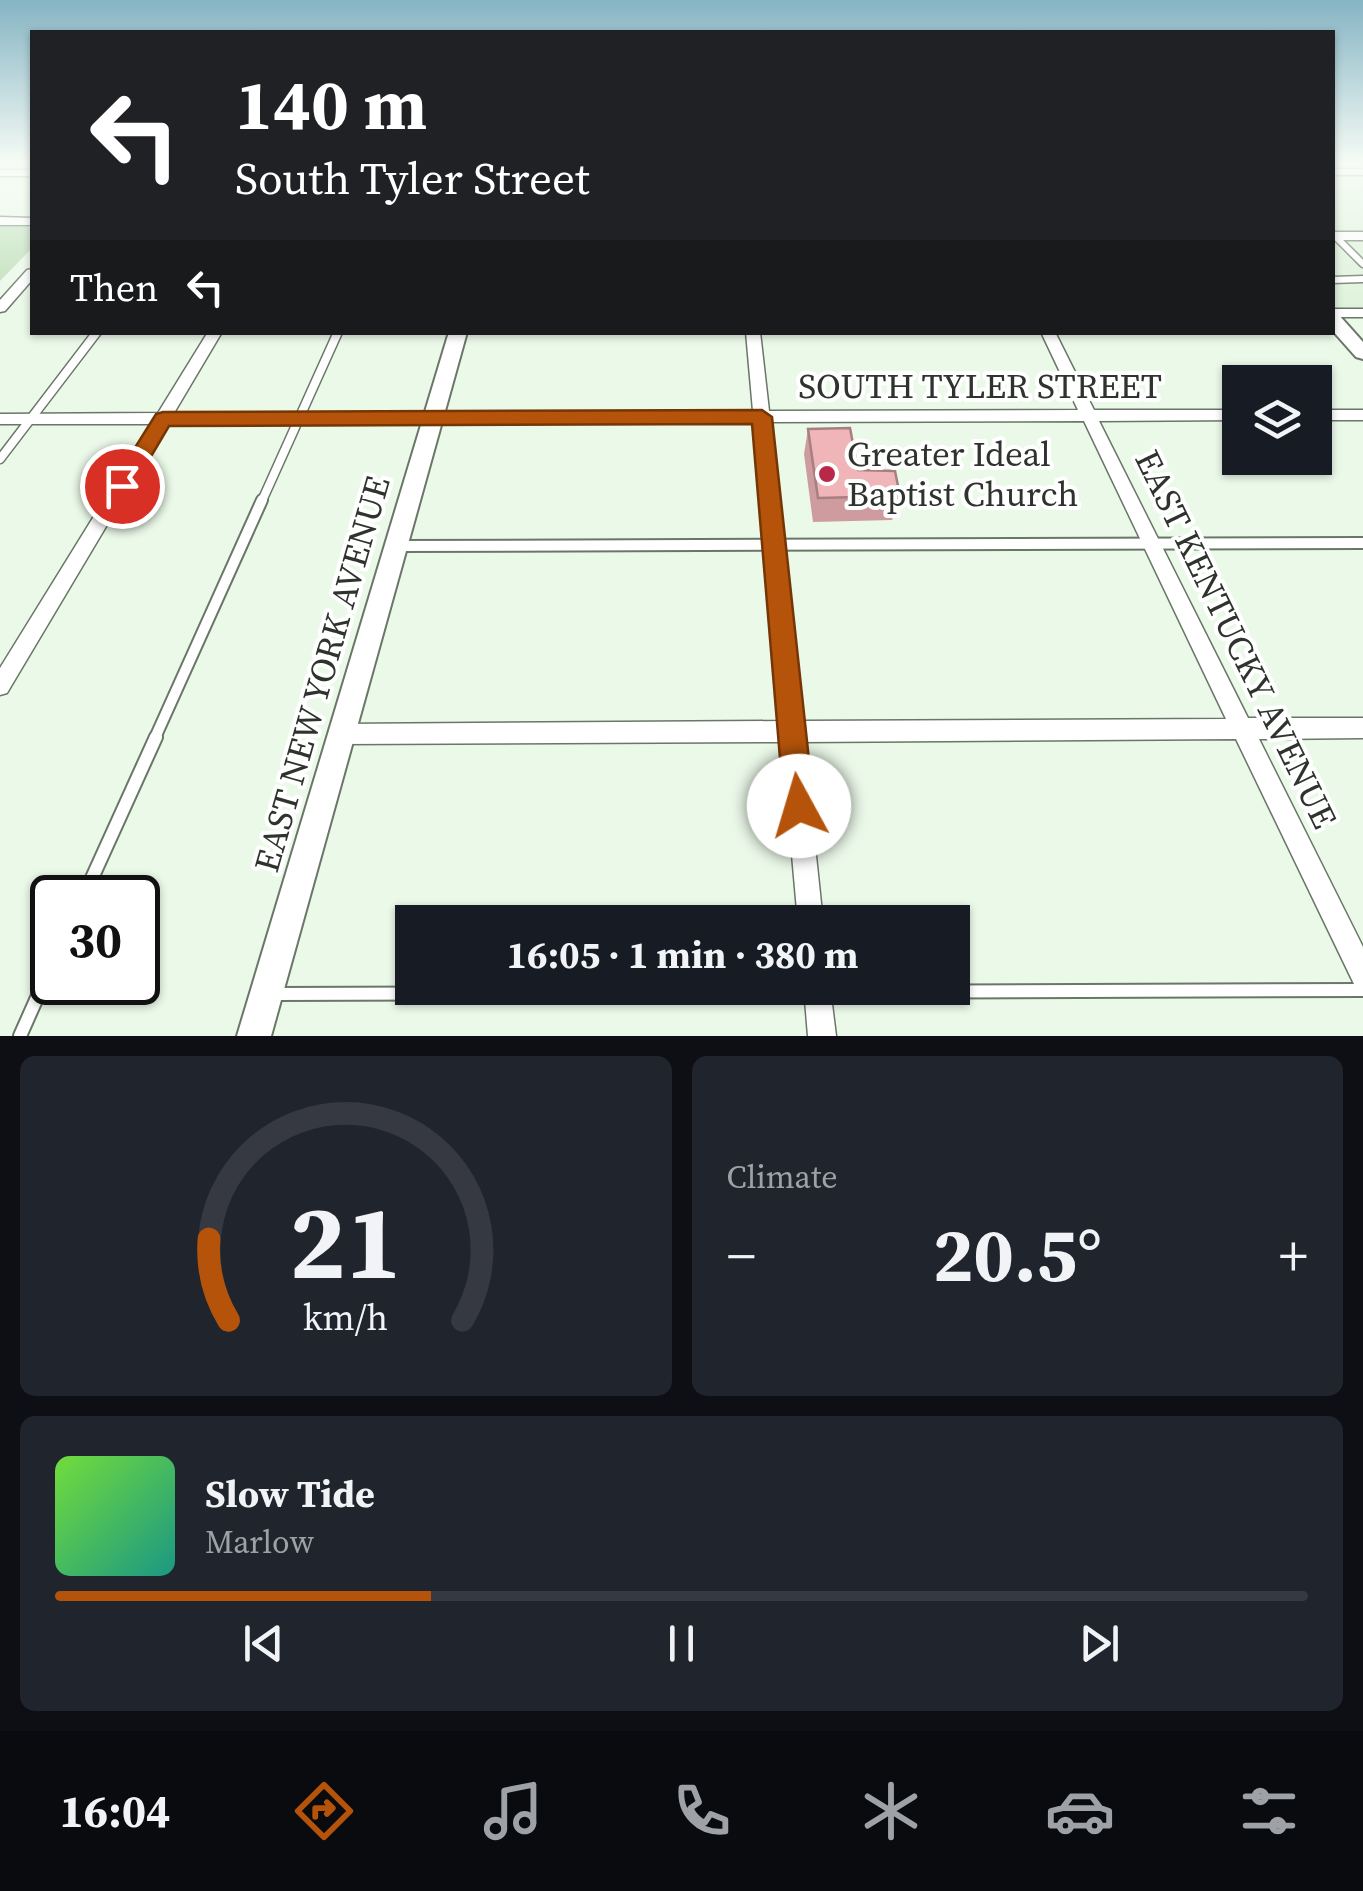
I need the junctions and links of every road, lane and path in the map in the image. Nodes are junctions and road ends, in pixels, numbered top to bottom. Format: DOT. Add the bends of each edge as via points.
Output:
graph roads {
  1 [pos="0,221"];
  2 [pos="30,222"];
  3 [pos="1335,236"];
  4 [pos="1363,236"];
  5 [pos="1335,237"];
  6 [pos="1363,264"];
  7 [pos="30,275"];
  8 [pos="1363,279"];
  9 [pos="1335,280"];
  10 [pos="0,308"];
  11 [pos="1363,313"];
  12 [pos="1335,316"];
  13 [pos="1335,320"];
  14 [pos="95,335"];
  15 [pos="214,335"];
  16 [pos="337,335"];
  17 [pos="457,335"];
  18 [pos="753,335"];
  19 [pos="1050,335"];
  20 [pos="1363,353"];
  21 [pos="1332,415"];
  22 [pos="1363,415"];
  23 [pos="1090,416"];
  24 [pos="1222,416"];
  25 [pos="762,417"];
  26 [pos="299,418"];
  27 [pos="433,418"];
  28 [pos="0,419"];
  29 [pos="31,419"];
  30 [pos="163,419"];
  31 [pos="0,459"];
  32 [pos="1363,543"];
  33 [pos="773,544"];
  34 [pos="1153,544"];
  35 [pos="396,546"];
  36 [pos="0,686"];
  37 [pos="1243,728"];
  38 [pos="1363,728"];
  39 [pos="791,729"];
  40 [pos="342,734"];
  41 [pos="92,875"];
  42 [pos="809,905"];
  43 [pos="1363,976"];
  44 [pos="970,989"];
  45 [pos="1363,990"];
  46 [pos="395,993"];
  47 [pos="266,994"];
  48 [pos="34,1005"];
  49 [pos="819,1005"];
  50 [pos="20,1036"];
  51 [pos="254,1036"];
  52 [pos="822,1036"];
  1 -- 2 [label="street"];
  3 -- 4 [label="street"];
  5 -- 6 [label="lane"];
  7 -- 10 [label="street"];
  8 -- 9 [label="lane"];
  11 -- 12 [label="lane"];
  13 -- 20 [label="street"];
  14 -- 29 [label="lane"];
  15 -- 30 [label="street"];
  16 -- 26 [label="lane"];
  17 -- 27 [label="street, EAST NEW YORK AVENUE"];
  18 -- 25 [label="street"];
  19 -- 23 [label="street, EAST KENTUCKY AVENUE"];
  21 -- 22 [label="street"];
  23 -- 24 [label="street, SOUTH TYLER STREET"];
  23 -- 25 [label="street, SOUTH TYLER STREET"];
  23 -- 34 [label="street, EAST KENTUCKY AVENUE"];
  25 -- 27 [label="street, SOUTH TYLER STREET"];
  25 -- 33 [label="street"];
  26 -- 27 [label="street, SOUTH TYLER STREET"];
  26 -- 30 [label="street, SOUTH TYLER STREET"];
  26 -- 41 [label="lane"];
  27 -- 35 [label="street, EAST NEW YORK AVENUE"];
  28 -- 29 [label="street, SOUTH TYLER STREET"];
  29 -- 30 [label="street, SOUTH TYLER STREET"];
  29 -- 31 [label="lane"];
  30 -- 36 [label="street"];
  32 -- 34 [label="lane"];
  33 -- 34 [label="lane"];
  33 -- 35 [label="lane"];
  33 -- 39 [label="street"];
  34 -- 37 [label="street, EAST KENTUCKY AVENUE"];
  35 -- 40 [label="street, EAST NEW YORK AVENUE"];
  37 -- 38 [label="street"];
  37 -- 39 [label="street"];
  37 -- 43 [label="street, EAST KENTUCKY AVENUE"];
  39 -- 40 [label="street"];
  39 -- 42 [label="street"];
  40 -- 47 [label="street, EAST NEW YORK AVENUE"];
  44 -- 45 [label="lane"];
  46 -- 47 [label="lane"];
  47 -- 51 [label="street, EAST NEW YORK AVENUE"];
  48 -- 50 [label="lane"];
  49 -- 52 [label="street"];
}
